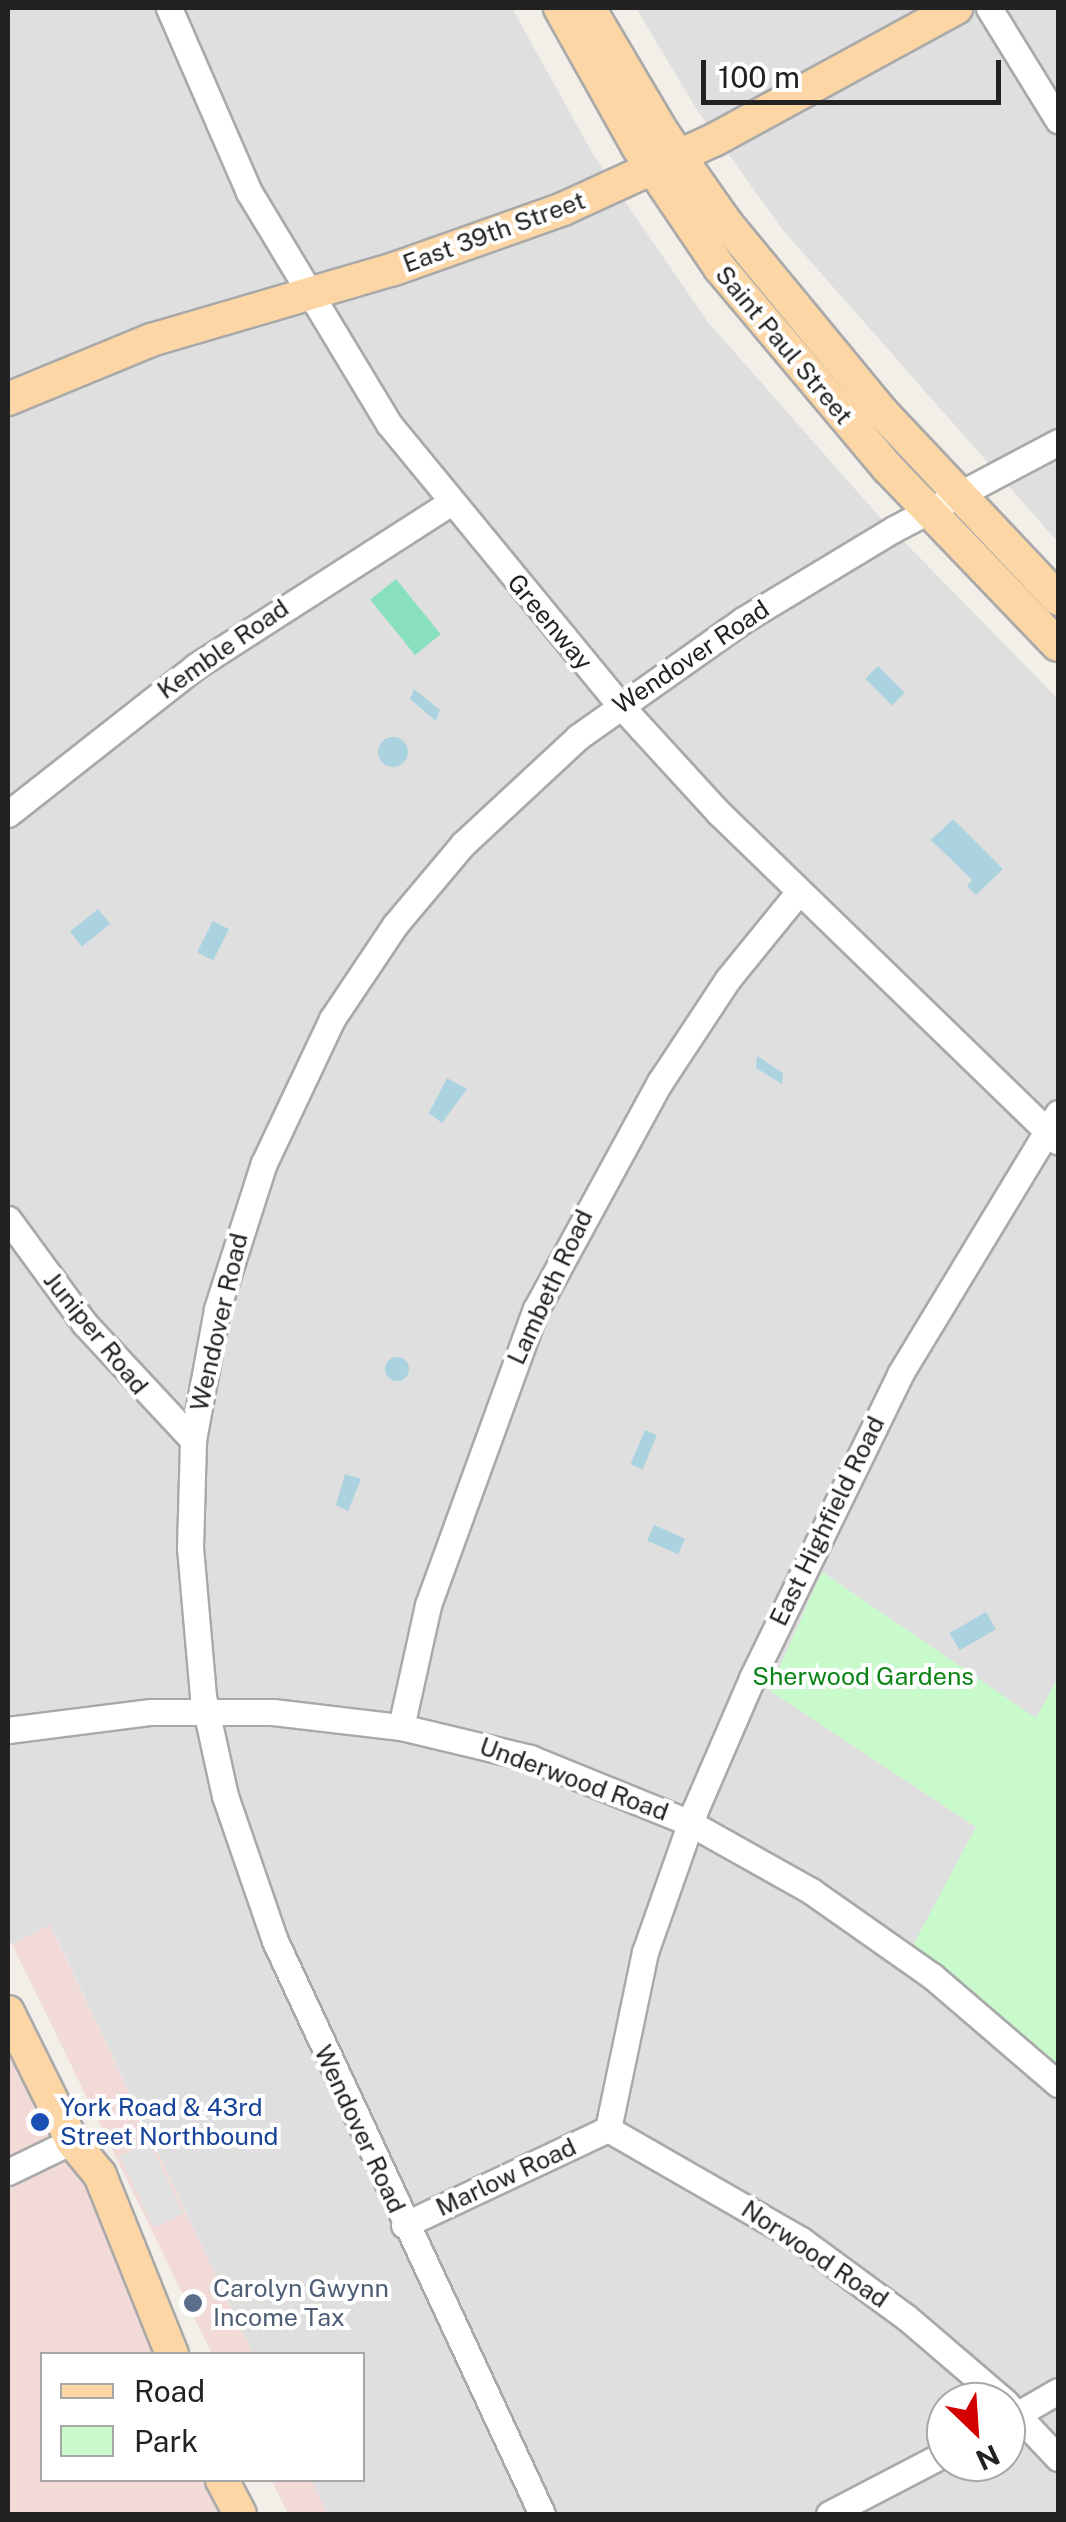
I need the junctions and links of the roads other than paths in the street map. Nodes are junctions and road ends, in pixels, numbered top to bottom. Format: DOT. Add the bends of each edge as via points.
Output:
graph roads {
  1 [pos="170,8"];
  2 [pos="560,8"];
  3 [pos="589,8"];
  4 [pos="956,8"];
  5 [pos="990,8"];
  6 [pos="1057,121"];
  7 [pos="666,164"];
  8 [pos="306,294"];
  9 [pos="8,399"];
  10 [pos="1058,442"];
  11 [pos="451,502"];
  12 [pos="942,503"];
  13 [pos="1058,598"];
  14 [pos="1058,645"];
  15 [pos="620,705"];
  16 [pos="8,814"];
  17 [pos="797,894"];
  18 [pos="1054,1128"];
  19 [pos="8,1219"];
  20 [pos="193,1440"];
  21 [pos="205,1710"];
  22 [pos="400,1727"];
  23 [pos="8,1730"];
  24 [pos="690,1823"];
  25 [pos="8,2012"];
  26 [pos="1058,2084"];
  27 [pos="608,2129"];
  28 [pos="72,2141"];
  29 [pos="8,2172"];
  30 [pos="404,2225"];
  31 [pos="171,2352"];
  32 [pos="975,2382"];
  33 [pos="1058,2390"];
  34 [pos="1026,2403"];
  35 [pos="1026,2427"];
  36 [pos="1058,2458"];
  37 [pos="926,2464"];
  38 [pos="223,2482"];
  39 [pos="244,2482"];
  40 [pos="240,2514"];
  41 [pos="259,2514"];
  42 [pos="542,2514"];
  43 [pos="830,2514"];
  1 -- 8 [label="street, Greenway" via="216,126"];
  2 -- 7 [label="main road, Saint Paul Street"];
  3 -- 7 [label="main road, Saint Paul Street"];
  4 -- 7 [label="main road, East 39th Street"];
  5 -- 6 [label="street"];
  7 -- 8 [label="main road, East 39th Street" via="516,227"];
  7 -- 12 [label="main road, Saint Paul Street" via="790,304"];
  8 -- 9 [label="main road, East 39th Street" via="150,340"];
  8 -- 11 [label="street, Greenway" via="370,396"];
  10 -- 12 [label="street, Wendover Road"];
  11 -- 15 [label="street, Greenway"];
  11 -- 16 [label="street, Kemble Road" via="196,666"];
  12 -- 13 [label="main road, Saint Paul Street"];
  12 -- 14 [label="main road, Saint Paul Street"];
  12 -- 15 [label="street, Wendover Road" via="787,591"];
  15 -- 17 [label="street, Greenway"];
  15 -- 20 [label="street, Wendover Road" via="534,774 463,844 395,925 332,1019 247,1208 217,1309"];
  17 -- 18 [label="street, Greenway"];
  17 -- 22 [label="street, Lambeth Road" via="728,979 660,1082 536,1308 428,1605"];
  18 -- 24 [label="street, East Highfield Road" via="937,1307 846,1478"];
  19 -- 20 [label="street, Juniper Road" via="84,1322"];
  20 -- 21 [label="street, Wendover Road" via="192,1601"];
  21 -- 22 [label="street, Underwood Road"];
  21 -- 23 [label="street, Underwood Road"];
  21 -- 30 [label="street, Wendover Road" via="263,1910"];
  22 -- 24 [label="street, Underwood Road" via="530,1758"];
  24 -- 26 [label="street, Underwood Road" via="862,1924"];
  24 -- 27 [label="street, East Highfield Road" via="645,1952"];
  25 -- 28 [label="main road"];
  27 -- 30 [label="street, Marlow Road"];
  27 -- 32 [label="street, Norwood Road" via="801,2240"];
  28 -- 29 [label="street"];
  28 -- 31 [label="main road" via="81,2184 118,2268 138,2279"];
  30 -- 42 [label="street, Wendover Road"];
  33 -- 34 [label="street"];
  35 -- 36 [label="street, Norwood Road"];
  37 -- 43 [label="street"];
  38 -- 40 [label="main road"];
  39 -- 41 [label="main road"];
}
